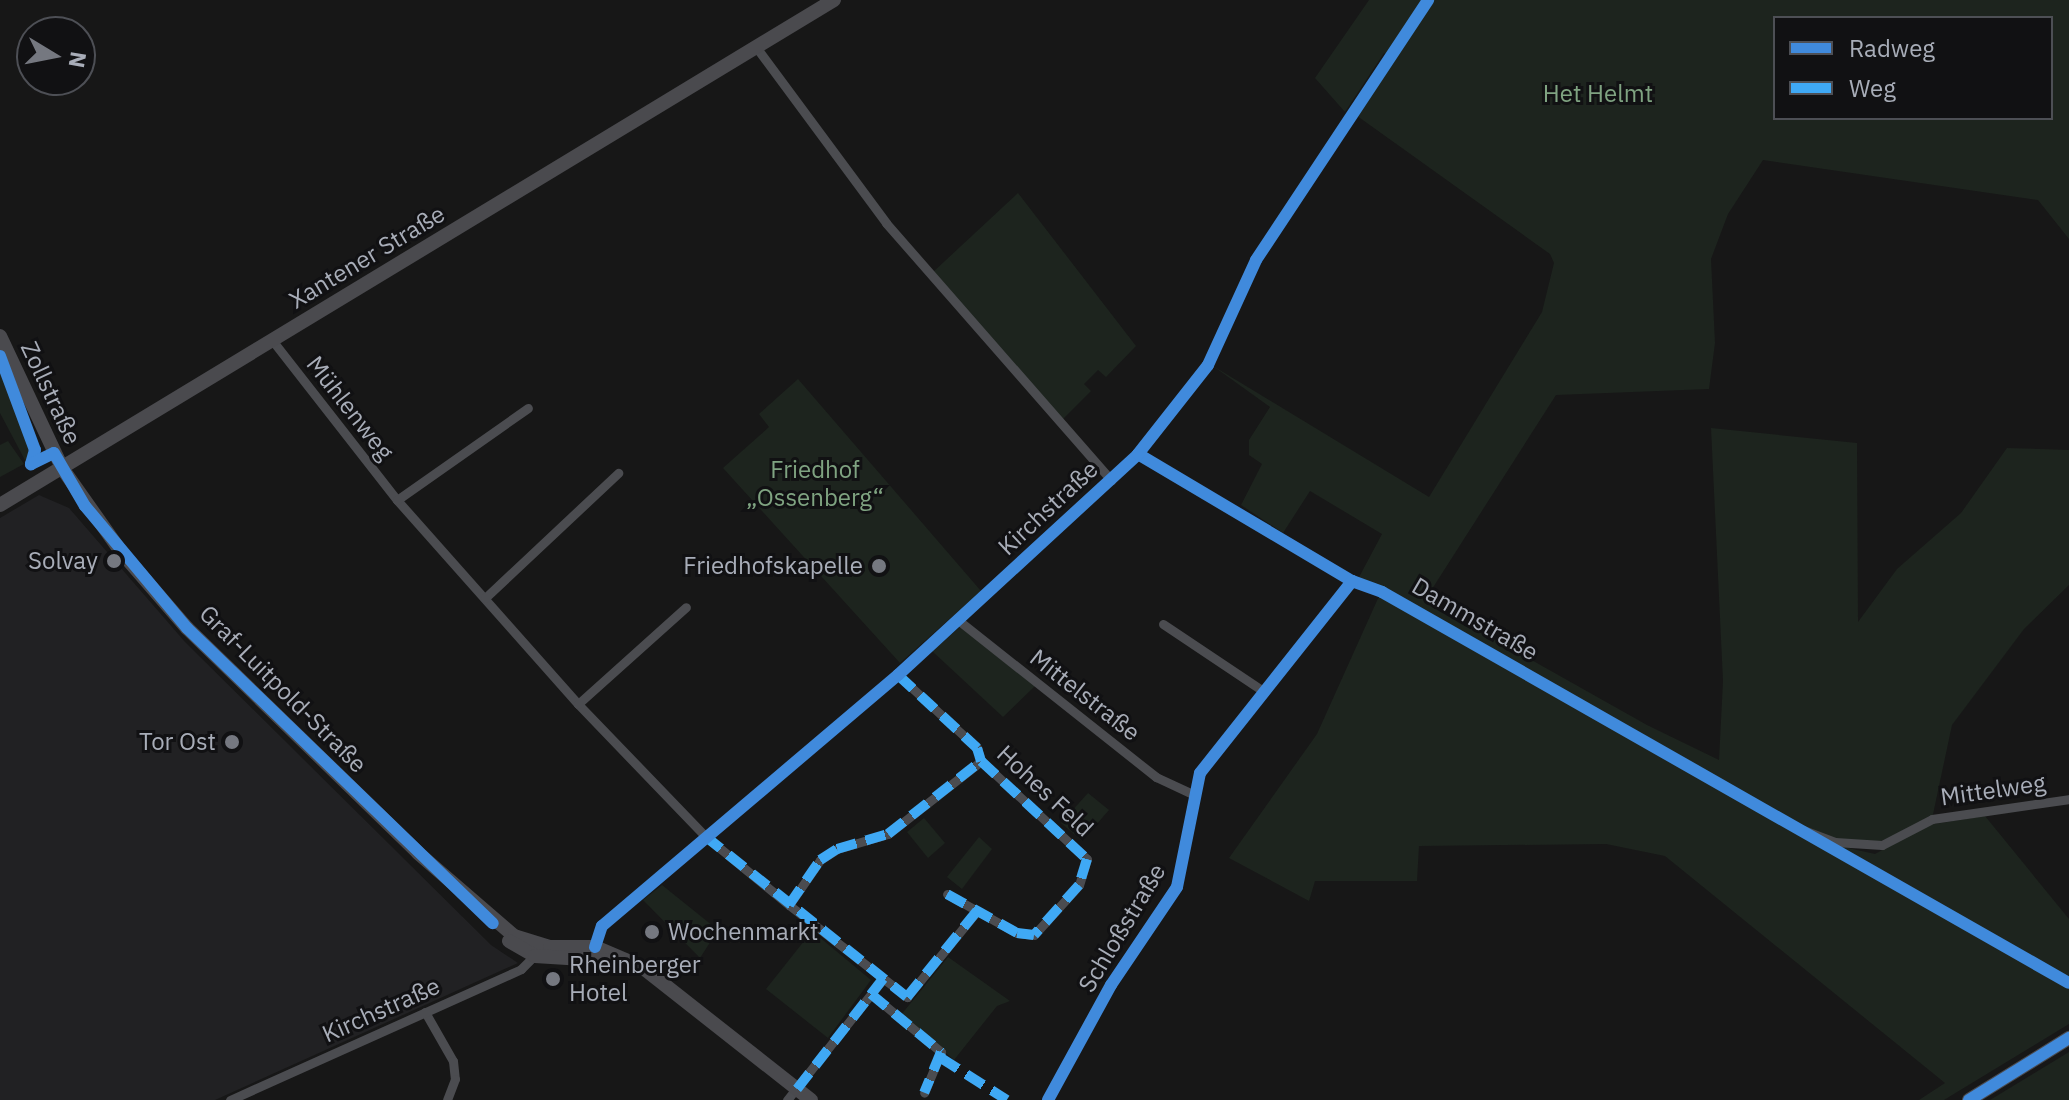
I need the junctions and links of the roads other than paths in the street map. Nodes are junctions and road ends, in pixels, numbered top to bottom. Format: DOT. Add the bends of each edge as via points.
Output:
graph roads {
  1 [pos="834,0"];
  2 [pos="1428,0"];
  3 [pos="756,47"];
  4 [pos="0,336"];
  5 [pos="272,340"];
  6 [pos="528,408"];
  7 [pos="1138,454"];
  8 [pos="62,468"];
  9 [pos="618,473"];
  10 [pos="1111,480"];
  11 [pos="397,500"];
  12 [pos="0,505"];
  13 [pos="1352,581"];
  14 [pos="485,598"];
  15 [pos="686,607"];
  16 [pos="958,620"];
  17 [pos="1163,624"];
  18 [pos="898,675"];
  19 [pos="1263,691"];
  20 [pos="578,704"];
  21 [pos="981,761"];
  22 [pos="1192,794"];
  23 [pos="2069,799"];
  24 [pos="1790,825"];
  25 [pos="705,836"];
  26 [pos="947,894"];
  27 [pos="789,905"];
  28 [pos="977,911"];
  29 [pos="536,951"];
  30 [pos="594,952"];
  31 [pos="883,979"];
  32 [pos="871,994"];
  33 [pos="425,1012"];
  34 [pos="2069,1038"];
  35 [pos="924,1093"];
  36 [pos="792,1095"];
  37 [pos="452,1099"];
  38 [pos="230,1100"];
  39 [pos="811,1100"];
  40 [pos="1048,1100"];
  41 [pos="1969,1100"];
  1 -- 3 [label="street, Xantener Straße"];
  2 -- 7 [label="street, Kirchstraße" via="1263,249 1208,365"];
  3 -- 5 [label="street, Xantener Straße"];
  3 -- 10 [label="street" via="886,223"];
  4 -- 8 [label="street, Zollstraße"];
  5 -- 8 [label="street, Xantener Straße"];
  5 -- 11 [label="street, Mühlenweg"];
  6 -- 11 [label="street"];
  7 -- 10 [label="street, Kirchstraße"];
  7 -- 13 [label="street, Dammstraße"];
  8 -- 12 [label="street, Xantener Straße"];
  8 -- 29 [label="street, Graf-Luitpold-Straße" via="91,514 187,628 493,923"];
  9 -- 14 [label="street"];
  10 -- 16 [label="street, Kirchstraße"];
  11 -- 14 [label="street, Mühlenweg"];
  13 -- 19 [label="street, Schloßstraße"];
  13 -- 24 [label="street, Dammstraße" via="1382,592"];
  14 -- 20 [label="street, Mühlenweg"];
  15 -- 20 [label="street"];
  16 -- 18 [label="street, Kirchstraße"];
  16 -- 22 [label="street, Mittelstraße" via="1156,777"];
  17 -- 19 [label="street"];
  18 -- 21 [label="street, Hohes Feld" via="977,748"];
  18 -- 25 [label="street, Kirchstraße"];
  19 -- 22 [label="street, Schloßstraße" via="1200,773"];
  20 -- 25 [label="street, Mühlenweg"];
  21 -- 27 [label="street" via="888,834 837,849 820,860"];
  21 -- 28 [label="street, Hohes Feld" via="1087,859 1079,885 1034,935 1017,933"];
  22 -- 40 [label="street, Schloßstraße" via="1188,853 1177,887 1111,985"];
  23 -- 24 [label="street, Mittelweg" via="1932,819 1865,848"];
  25 -- 27 [label="street, Mühlenweg"];
  25 -- 30 [label="street, Kirchstraße" via="602,926"];
  26 -- 28 [label="street, Hohes Feld"];
  27 -- 31 [label="street, Mühlenweg"];
  28 -- 31 [label="street, Mühlenweg" via="907,997"];
  29 -- 30 [label="street, Graf-Luitpold-Straße"];
  29 -- 33 [label="street, Kirchstraße" via="521,969"];
  30 -- 36 [label="street, Graf-Luitpold-Straße" via="642,967"];
  31 -- 32 [label="street"];
  32 -- 35 [label="street" via="941,1052"];
  32 -- 36 [label="street"];
  33 -- 37 [label="street" via="453,1061"];
  33 -- 38 [label="street, Kirchstraße"];
  34 -- 41 [label="street"];
  36 -- 39 [label="street, Graf-Luitpold-Straße"];
}
